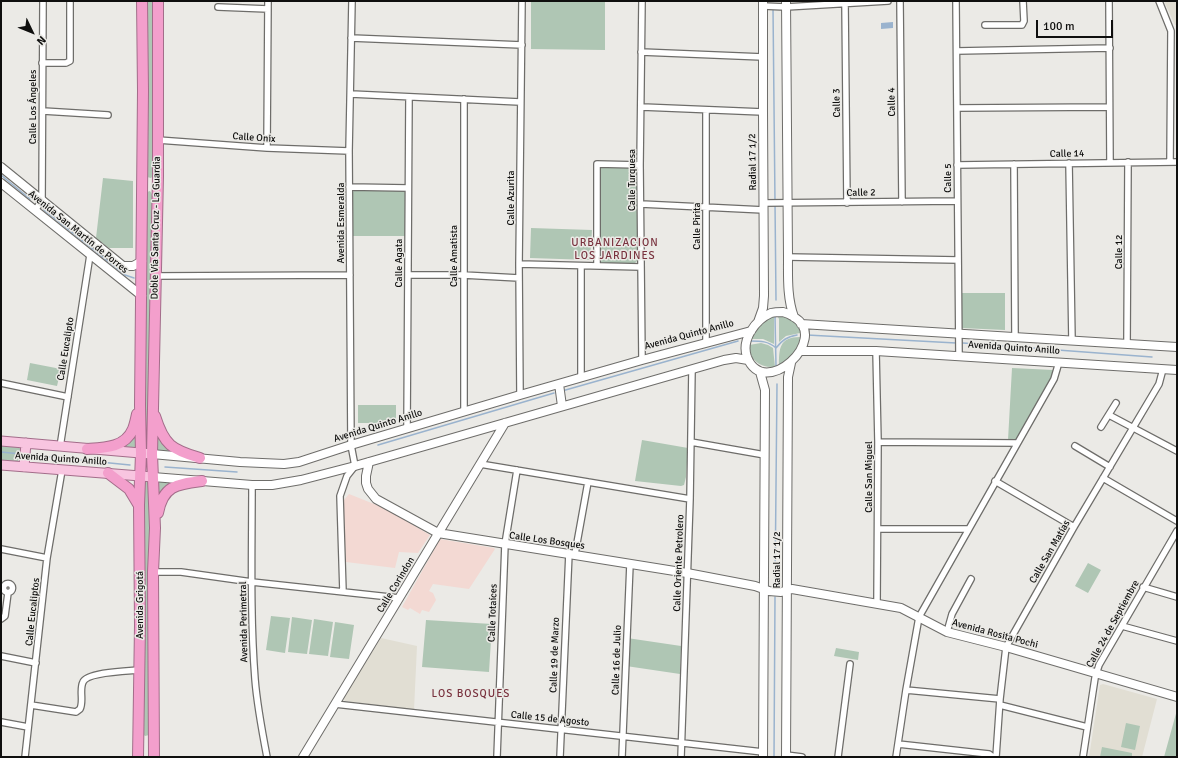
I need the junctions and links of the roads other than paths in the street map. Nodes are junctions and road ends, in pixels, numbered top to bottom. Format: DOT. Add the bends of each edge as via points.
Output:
graph roads {
  1 [pos="43,1"];
  2 [pos="70,1"];
  3 [pos="142,1"];
  4 [pos="158,1"];
  5 [pos="268,1"];
  6 [pos="352,1"];
  7 [pos="522,1"];
  8 [pos="642,1"];
  9 [pos="888,1"];
  10 [pos="900,1"];
  11 [pos="956,1"];
  12 [pos="1023,1"];
  13 [pos="1109,1"];
  14 [pos="1159,1"];
  15 [pos="844,3"];
  16 [pos="765,4"];
  17 [pos="785,5"];
  18 [pos="218,7"];
  19 [pos="268,9"];
  20 [pos="985,25"];
  21 [pos="1174,31"];
  22 [pos="351,38"];
  23 [pos="522,45"];
  24 [pos="1110,48"];
  25 [pos="957,51"];
  26 [pos="641,52"];
  27 [pos="763,57"];
  28 [pos="42,63"];
  29 [pos="351,94"];
  30 [pos="409,97"];
  31 [pos="464,99"];
  32 [pos="520,102"];
  33 [pos="642,107"];
  34 [pos="1109,107"];
  35 [pos="957,108"];
  36 [pos="706,110"];
  37 [pos="43,111"];
  38 [pos="763,112"];
  39 [pos="108,115"];
  40 [pos="158,140"];
  41 [pos="267,148"];
  42 [pos="349,151"];
  43 [pos="1110,162"];
  44 [pos="1128,162"];
  45 [pos="1170,162"];
  46 [pos="1177,162"];
  47 [pos="1069,163"];
  48 [pos="1014,164"];
  49 [pos="640,165"];
  50 [pos="957,165"];
  51 [pos="1,167"];
  52 [pos="142,172"];
  53 [pos="158,176"];
  54 [pos="1,183"];
  55 [pos="350,187"];
  56 [pos="408,188"];
  57 [pos="142,194"];
  58 [pos="157,196"];
  59 [pos="42,201"];
  60 [pos="957,201"];
  61 [pos="847,202"];
  62 [pos="902,202"];
  63 [pos="786,203"];
  64 [pos="641,204"];
  65 [pos="766,206"];
  66 [pos="706,207"];
  67 [pos="35,210"];
  68 [pos="90,255"];
  69 [pos="788,258"];
  70 [pos="958,260"];
  71 [pos="142,261"];
  72 [pos="519,264"];
  73 [pos="581,266"];
  74 [pos="598,266"];
  75 [pos="641,267"];
  76 [pos="350,275"];
  77 [pos="408,275"];
  78 [pos="463,275"];
  79 [pos="155,276"];
  80 [pos="519,278"];
  81 [pos="142,296"];
  82 [pos="794,317"];
  83 [pos="758,322"];
  84 [pos="801,324"];
  85 [pos="751,331"];
  86 [pos="960,334"];
  87 [pos="1015,336"];
  88 [pos="1072,340"];
  89 [pos="706,342"];
  90 [pos="1128,343"];
  91 [pos="1177,347"];
  92 [pos="801,350"];
  93 [pos="876,351"];
  94 [pos="959,356"];
  95 [pos="642,360"];
  96 [pos="748,360"];
  97 [pos="1059,362"];
  98 [pos="791,363"];
  99 [pos="692,369"];
  100 [pos="1164,369"];
  101 [pos="1177,370"];
  102 [pos="760,372"];
  103 [pos="580,378"];
  104 [pos="1,383"];
  105 [pos="559,384"];
  106 [pos="520,395"];
  107 [pos="68,397"];
  108 [pos="1116,404"];
  109 [pos="140,405"];
  110 [pos="562,406"];
  111 [pos="153,410"];
  112 [pos="464,412"];
  113 [pos="1109,415"];
  114 [pos="505,423"];
  115 [pos="1101,427"];
  116 [pos="1132,428"];
  117 [pos="407,429"];
  118 [pos="1,441"];
  119 [pos="691,442"];
  120 [pos="878,442"];
  121 [pos="26,443"];
  122 [pos="1017,443"];
  123 [pos="351,445"];
  124 [pos="1075,446"];
  125 [pos="60,447"];
  126 [pos="87,449"];
  127 [pos="1177,451"];
  128 [pos="141,454"];
  129 [pos="152,454"];
  130 [pos="765,455"];
  131 [pos="200,458"];
  132 [pos="369,462"];
  133 [pos="480,464"];
  134 [pos="1,466"];
  135 [pos="355,466"];
  136 [pos="24,467"];
  137 [pos="1110,467"];
  138 [pos="62,470"];
  139 [pos="517,470"];
  140 [pos="108,473"];
  141 [pos="140,476"];
  142 [pos="153,477"];
  143 [pos="1103,478"];
  144 [pos="202,481"];
  145 [pos="995,481"];
  146 [pos="588,482"];
  147 [pos="252,485"];
  148 [pos="690,499"];
  149 [pos="139,505"];
  150 [pos="1177,521"];
  151 [pos="1074,527"];
  152 [pos="155,528"];
  153 [pos="878,529"];
  154 [pos="968,529"];
  155 [pos="1177,531"];
  156 [pos="438,533"];
  157 [pos="505,544"];
  158 [pos="1,549"];
  159 [pos="572,554"];
  160 [pos="47,558"];
  161 [pos="630,564"];
  162 [pos="153,572"];
  163 [pos="687,573"];
  164 [pos="971,579"];
  165 [pos="252,582"];
  166 [pos="1143,587"];
  167 [pos="763,589"];
  168 [pos="786,590"];
  169 [pos="343,592"];
  170 [pos="8,593"];
  171 [pos="1177,597"];
  172 [pos="399,598"];
  173 [pos="877,603"];
  174 [pos="919,617"];
  175 [pos="1,619"];
  176 [pos="1122,626"];
  177 [pos="947,632"];
  178 [pos="1177,641"];
  179 [pos="1006,646"];
  180 [pos="1,656"];
  181 [pos="36,663"];
  182 [pos="850,664"];
  183 [pos="140,670"];
  184 [pos="1096,674"];
  185 [pos="906,690"];
  186 [pos="1177,697"];
  187 [pos="1000,702"];
  188 [pos="335,704"];
  189 [pos="31,705"];
  190 [pos="1,722"];
  191 [pos="498,722"];
  192 [pos="1087,726"];
  193 [pos="28,727"];
  194 [pos="561,729"];
  195 [pos="154,734"];
  196 [pos="139,736"];
  197 [pos="623,736"];
  198 [pos="681,743"];
  199 [pos="898,744"];
  200 [pos="763,754"];
  201 [pos="138,755"];
  202 [pos="154,755"];
  203 [pos="786,756"];
  204 [pos="25,757"];
  205 [pos="267,757"];
  206 [pos="304,757"];
  207 [pos="497,757"];
  208 [pos="560,757"];
  209 [pos="622,757"];
  210 [pos="680,757"];
  211 [pos="802,757"];
  212 [pos="838,757"];
  213 [pos="896,757"];
  214 [pos="995,757"];
  215 [pos="1082,757"];
  1 -- 28 [label="street, Calle Los Ángeles"];
  2 -- 28 [label="street" via="70,61"];
  3 -- 52 [label="highway, Doble Vía Santa Cruz - La Guardia"];
  4 -- 40 [label="highway, Doble Vía Santa Cruz - La Guardia"];
  5 -- 19 [label="street"];
  6 -- 22 [label="street, Avenida Esmeralda"];
  7 -- 23 [label="street, Calle Azurita"];
  8 -- 26 [label="street, Calle Turquesa"];
  9 -- 15 [label="street"];
  10 -- 62 [label="street, Calle 4"];
  11 -- 25 [label="street, Calle 5"];
  12 -- 20 [label="street" via="1022,25"];
  13 -- 24 [label="street"];
  14 -- 21 [label="street"];
  15 -- 17 [label="street"];
  15 -- 61 [label="street, Calle 3"];
  16 -- 17 [label="street"];
  16 -- 27 [label="main road, Radial 17 1/2"];
  17 -- 63 [label="main road"];
  18 -- 19 [label="street"];
  19 -- 41 [label="street"];
  21 -- 45 [label="street"];
  22 -- 23 [label="street"];
  22 -- 29 [label="street, Avenida Esmeralda"];
  23 -- 32 [label="street, Calle Azurita"];
  24 -- 25 [label="street"];
  24 -- 34 [label="street"];
  25 -- 35 [label="street, Calle 5"];
  26 -- 27 [label="street"];
  26 -- 33 [label="street, Calle Turquesa"];
  27 -- 38 [label="main road, Radial 17 1/2"];
  28 -- 37 [label="street, Calle Los Ángeles"];
  29 -- 30 [label="street"];
  29 -- 42 [label="street, Avenida Esmeralda"];
  30 -- 31 [label="street"];
  30 -- 56 [label="street, Calle Agata"];
  31 -- 32 [label="street"];
  31 -- 78 [label="street, Calle Amatista"];
  32 -- 72 [label="street, Calle Azurita"];
  33 -- 36 [label="street"];
  33 -- 49 [label="street, Calle Turquesa"];
  34 -- 35 [label="street"];
  34 -- 43 [label="street"];
  35 -- 50 [label="street, Calle 5"];
  36 -- 38 [label="street"];
  36 -- 66 [label="street, Calle Pirita"];
  37 -- 39 [label="street"];
  37 -- 59 [label="street, Calle Los Ángeles"];
  38 -- 65 [label="main road, Radial 17 1/2"];
  40 -- 41 [label="street, Calle Onix"];
  40 -- 53 [label="highway, Doble Vía Santa Cruz - La Guardia"];
  41 -- 42 [label="street, Calle Onix"];
  42 -- 55 [label="street, Avenida Esmeralda"];
  43 -- 44 [label="street, Calle 14"];
  43 -- 47 [label="street, Calle 14"];
  44 -- 45 [label="street, Calle 14"];
  44 -- 90 [label="street, Calle 12"];
  45 -- 46 [label="street, Calle 14"];
  47 -- 48 [label="street, Calle 14"];
  47 -- 88 [label="street"];
  48 -- 50 [label="street, Calle 14"];
  48 -- 87 [label="street"];
  49 -- 64 [label="street, Calle Turquesa"];
  49 -- 74 [label="street" via="597,164"];
  50 -- 60 [label="street, Calle 5"];
  51 -- 59 [label="main road, Avenida San Martín de Porres"];
  52 -- 53 [label="highway" via="145,179 150,180"];
  52 -- 57 [label="highway, Doble Vía Santa Cruz - La Guardia"];
  53 -- 58 [label="highway, Doble Vía Santa Cruz - La Guardia"];
  54 -- 67 [label="main road, Avenida San Martín de Porres"];
  55 -- 56 [label="street"];
  55 -- 76 [label="street, Avenida Esmeralda"];
  56 -- 77 [label="street, Calle Agata"];
  57 -- 58 [label="highway" via="149,189"];
  57 -- 71 [label="highway, Doble Vía Santa Cruz - La Guardia"];
  58 -- 79 [label="highway, Doble Vía Santa Cruz - La Guardia"];
  59 -- 67 [label="street"];
  59 -- 71 [label="main road, Avenida San Martín de Porres" via="123,266 133,266"];
  60 -- 62 [label="street, Calle 2"];
  60 -- 70 [label="street, Calle 5"];
  61 -- 62 [label="street, Calle 2"];
  61 -- 63 [label="street, Calle 2"];
  63 -- 65 [label="street, Calle 2"];
  63 -- 69 [label="main road"];
  64 -- 66 [label="street, Calle 2"];
  64 -- 75 [label="street, Calle Turquesa"];
  65 -- 66 [label="street, Calle 2"];
  65 -- 83 [label="main road, Radial 17 1/2" via="764,296"];
  66 -- 89 [label="street, Calle Pirita"];
  67 -- 68 [label="main road, Avenida San Martín de Porres"];
  68 -- 81 [label="main road, Avenida San Martín de Porres"];
  68 -- 107 [label="street, Calle Eucalipto"];
  69 -- 70 [label="street"];
  69 -- 82 [label="main road" via="789,298"];
  70 -- 86 [label="street, Calle 5"];
  71 -- 81 [label="highway, Doble Vía Santa Cruz - La Guardia"];
  72 -- 73 [label="street"];
  72 -- 80 [label="street, Calle Azurita"];
  73 -- 74 [label="street"];
  73 -- 103 [label="street"];
  74 -- 75 [label="street"];
  75 -- 95 [label="street, Calle Turquesa"];
  76 -- 79 [label="street"];
  76 -- 123 [label="street, Avenida Esmeralda"];
  77 -- 78 [label="street"];
  77 -- 117 [label="street, Calle Agata"];
  78 -- 80 [label="street"];
  78 -- 112 [label="street, Calle Amatista"];
  79 -- 111 [label="highway, Doble Vía Santa Cruz - La Guardia"];
  80 -- 106 [label="street, Calle Azurita"];
  81 -- 109 [label="highway, Doble Vía Santa Cruz - La Guardia"];
  82 -- 83 [label="main road" via="783,312 773,312"];
  82 -- 84 [label="main road"];
  83 -- 85 [label="main road"];
  84 -- 86 [label="main road, Avenida Quinto Anillo"];
  84 -- 92 [label="main road" via="805,332"];
  85 -- 89 [label="main road, Avenida Quinto Anillo"];
  85 -- 96 [label="main road" via="746,346"];
  86 -- 87 [label="main road, Avenida Quinto Anillo"];
  86 -- 94 [label="street, Calle 5"];
  87 -- 88 [label="main road, Avenida Quinto Anillo"];
  88 -- 90 [label="main road, Avenida Quinto Anillo"];
  89 -- 95 [label="main road, Avenida Quinto Anillo"];
  90 -- 91 [label="main road, Avenida Quinto Anillo"];
  92 -- 93 [label="main road, Avenida Quinto Anillo"];
  92 -- 98 [label="main road"];
  93 -- 94 [label="main road, Avenida Quinto Anillo"];
  93 -- 120 [label="street, Calle San Miguel"];
  94 -- 97 [label="main road, Avenida Quinto Anillo"];
  95 -- 103 [label="main road, Avenida Quinto Anillo"];
  96 -- 99 [label="main road, Avenida Quinto Anillo" via="736,358"];
  96 -- 102 [label="main road"];
  97 -- 100 [label="main road, Avenida Quinto Anillo"];
  97 -- 122 [label="street" via="1054,379"];
  98 -- 102 [label="main road" via="770,373"];
  98 -- 168 [label="main road, Radial 17 1/2" via="788,377"];
  99 -- 110 [label="main road, Avenida Quinto Anillo"];
  99 -- 119 [label="street, Calle Oriente Petrolero"];
  100 -- 101 [label="main road, Avenida Quinto Anillo"];
  100 -- 116 [label="street, Calle San Matías" via="1159,384"];
  102 -- 130 [label="main road, Radial 17 1/2" via="765,390"];
  103 -- 105 [label="main road, Avenida Quinto Anillo"];
  104 -- 107 [label="street"];
  105 -- 106 [label="main road, Avenida Quinto Anillo"];
  105 -- 110 [label="main road"];
  106 -- 112 [label="main road, Avenida Quinto Anillo"];
  107 -- 125 [label="street, Calle Eucalipto"];
  108 -- 113 [label="street"];
  109 -- 126 [label="highway" via="133,428 123,442 108,448"];
  109 -- 128 [label="highway, Doble Vía Santa Cruz - La Guardia"];
  110 -- 114 [label="main road, Avenida Quinto Anillo"];
  111 -- 129 [label="highway, Doble Vía Santa Cruz - La Guardia"];
  111 -- 131 [label="highway" via="167,442 184,454"];
  112 -- 117 [label="main road, Avenida Quinto Anillo"];
  113 -- 115 [label="street"];
  113 -- 116 [label="street"];
  114 -- 132 [label="main road, Avenida Quinto Anillo"];
  114 -- 133 [label="main road, Calle Corindon"];
  116 -- 127 [label="street"];
  116 -- 137 [label="street, Calle San Matías"];
  117 -- 123 [label="main road, Avenida Quinto Anillo"];
  118 -- 121 [label="main road, Avenida Quinto Anillo"];
  119 -- 130 [label="street"];
  119 -- 148 [label="street, Calle Oriente Petrolero"];
  120 -- 122 [label="street"];
  120 -- 153 [label="street, Calle San Miguel"];
  121 -- 125 [label="main road, Avenida Quinto Anillo"];
  121 -- 136 [label="main road"];
  122 -- 145 [label="street"];
  123 -- 131 [label="main road, Avenida Quinto Anillo" via="299,462 284,464"];
  123 -- 135 [label="street"];
  124 -- 137 [label="street"];
  125 -- 126 [label="main road, Avenida Quinto Anillo"];
  126 -- 128 [label="main road, Avenida Quinto Anillo"];
  128 -- 129 [label="main road, Avenida Quinto Anillo"];
  128 -- 141 [label="highway, Avenida Grigotá"];
  129 -- 131 [label="main road, Avenida Quinto Anillo"];
  129 -- 142 [label="highway, Avenida Grigotá"];
  130 -- 167 [label="main road, Radial 17 1/2"];
  132 -- 135 [label="main road, Avenida Quinto Anillo"];
  132 -- 156 [label="main road, Calle Los Bosques" via="366,483 376,498"];
  133 -- 139 [label="street"];
  133 -- 156 [label="main road, Calle Corindon"];
  134 -- 136 [label="main road, Avenida Quinto Anillo"];
  135 -- 147 [label="main road, Avenida Quinto Anillo" via="272,485"];
  135 -- 169 [label="street" via="347,476 340,496"];
  136 -- 138 [label="main road, Avenida Quinto Anillo"];
  137 -- 143 [label="street, Calle San Matías"];
  138 -- 140 [label="main road, Avenida Quinto Anillo"];
  138 -- 160 [label="street, Calle Eucaliptos"];
  139 -- 146 [label="street"];
  139 -- 157 [label="street, Calle Totaíces"];
  140 -- 141 [label="main road, Avenida Quinto Anillo"];
  140 -- 149 [label="highway" via="129,489"];
  141 -- 142 [label="main road, Avenida Quinto Anillo"];
  141 -- 149 [label="highway, Avenida Grigotá"];
  142 -- 144 [label="main road, Avenida Quinto Anillo"];
  142 -- 152 [label="highway, Avenida Grigotá"];
  143 -- 150 [label="street"];
  143 -- 151 [label="street, Calle San Matías"];
  144 -- 147 [label="main road, Avenida Quinto Anillo"];
  144 -- 152 [label="highway" via="176,485 167,491 160,501"];
  145 -- 151 [label="street"];
  145 -- 154 [label="street"];
  146 -- 148 [label="street"];
  146 -- 159 [label="street, Calle 19 de Marzo"];
  147 -- 165 [label="street, Avenida Perimetral"];
  148 -- 163 [label="street, Calle Oriente Petrolero"];
  149 -- 183 [label="highway, Avenida Grigotá"];
  151 -- 179 [label="street, Calle San Matías"];
  152 -- 162 [label="highway, Avenida Grigotá"];
  153 -- 154 [label="street"];
  153 -- 173 [label="street, Calle San Miguel"];
  154 -- 174 [label="street"];
  155 -- 166 [label="street, Calle 24 de Septiembre"];
  156 -- 157 [label="main road, Calle Los Bosques"];
  156 -- 172 [label="main road, Calle Corindon"];
  157 -- 159 [label="main road, Calle Los Bosques"];
  157 -- 191 [label="street, Calle Totaíces"];
  158 -- 160 [label="street"];
  159 -- 161 [label="main road, Calle Los Bosques"];
  159 -- 194 [label="street, Calle 19 de Marzo"];
  160 -- 181 [label="street, Calle Eucaliptos"];
  161 -- 163 [label="main road, Calle Los Bosques"];
  161 -- 197 [label="street, Calle 16 de Julio"];
  162 -- 165 [label="street" via="181,572"];
  162 -- 195 [label="highway, Avenida Grigotá"];
  163 -- 167 [label="main road, Calle Los Bosques"];
  163 -- 198 [label="street, Calle Oriente Petrolero"];
  164 -- 177 [label="street" via="952,614"];
  165 -- 169 [label="street"];
  165 -- 205 [label="street, Avenida Perimetral" via="255,680"];
  166 -- 171 [label="street"];
  166 -- 176 [label="street, Calle 24 de Septiembre"];
  167 -- 168 [label="main road, Calle Los Bosques" via="781,592"];
  167 -- 200 [label="main road, Radial 17 1/2"];
  168 -- 173 [label="main road, Avenida Rosita Pochi"];
  168 -- 203 [label="main road, Radial 17 1/2"];
  169 -- 172 [label="street"];
  170 -- 175 [label="street" via="5,616"];
  172 -- 188 [label="main road, Calle Corindon"];
  173 -- 174 [label="main road, Avenida Rosita Pochi" via="901,608"];
  174 -- 177 [label="main road, Avenida Rosita Pochi"];
  174 -- 185 [label="street"];
  176 -- 178 [label="street"];
  176 -- 184 [label="street, Calle 24 de Septiembre"];
  177 -- 179 [label="main road, Avenida Rosita Pochi"];
  179 -- 184 [label="main road, Avenida Rosita Pochi"];
  179 -- 187 [label="street, Calle San Matías"];
  180 -- 181 [label="street"];
  181 -- 189 [label="street, Calle Eucaliptos"];
  182 -- 212 [label="street"];
  183 -- 189 [label="street" via="86,678 82,683 82,705 76,712"];
  183 -- 196 [label="highway, Avenida Grigotá"];
  184 -- 186 [label="main road, Avenida Rosita Pochi"];
  184 -- 192 [label="street, Calle 24 de Septiembre"];
  185 -- 187 [label="street"];
  185 -- 199 [label="street"];
  187 -- 192 [label="street"];
  187 -- 214 [label="street, Calle San Matías"];
  188 -- 191 [label="street, Calle 15 de Agosto"];
  188 -- 206 [label="main road, Calle Corindon"];
  189 -- 193 [label="street, Calle Eucaliptos"];
  190 -- 193 [label="street"];
  191 -- 194 [label="street, Calle 15 de Agosto"];
  191 -- 207 [label="street, Calle Totaíces"];
  192 -- 215 [label="street, Calle 24 de Septiembre"];
  193 -- 204 [label="street, Calle Eucaliptos"];
  194 -- 197 [label="street, Calle 15 de Agosto"];
  194 -- 208 [label="street, Calle 19 de Marzo"];
  195 -- 196 [label="highway" via="146,739"];
  195 -- 202 [label="highway, Avenida Grigotá"];
  196 -- 201 [label="highway, Avenida Grigotá"];
  197 -- 198 [label="street, Calle 15 de Agosto"];
  197 -- 209 [label="street, Calle 16 de Julio"];
  198 -- 200 [label="street, Calle 15 de Agosto"];
  198 -- 210 [label="street, Calle Oriente Petrolero"];
  199 -- 213 [label="street"];
  199 -- 214 [label="street" via="989,754"];
  201 -- 202 [label="highway" via="146,748"];
  203 -- 211 [label="street"];
}
